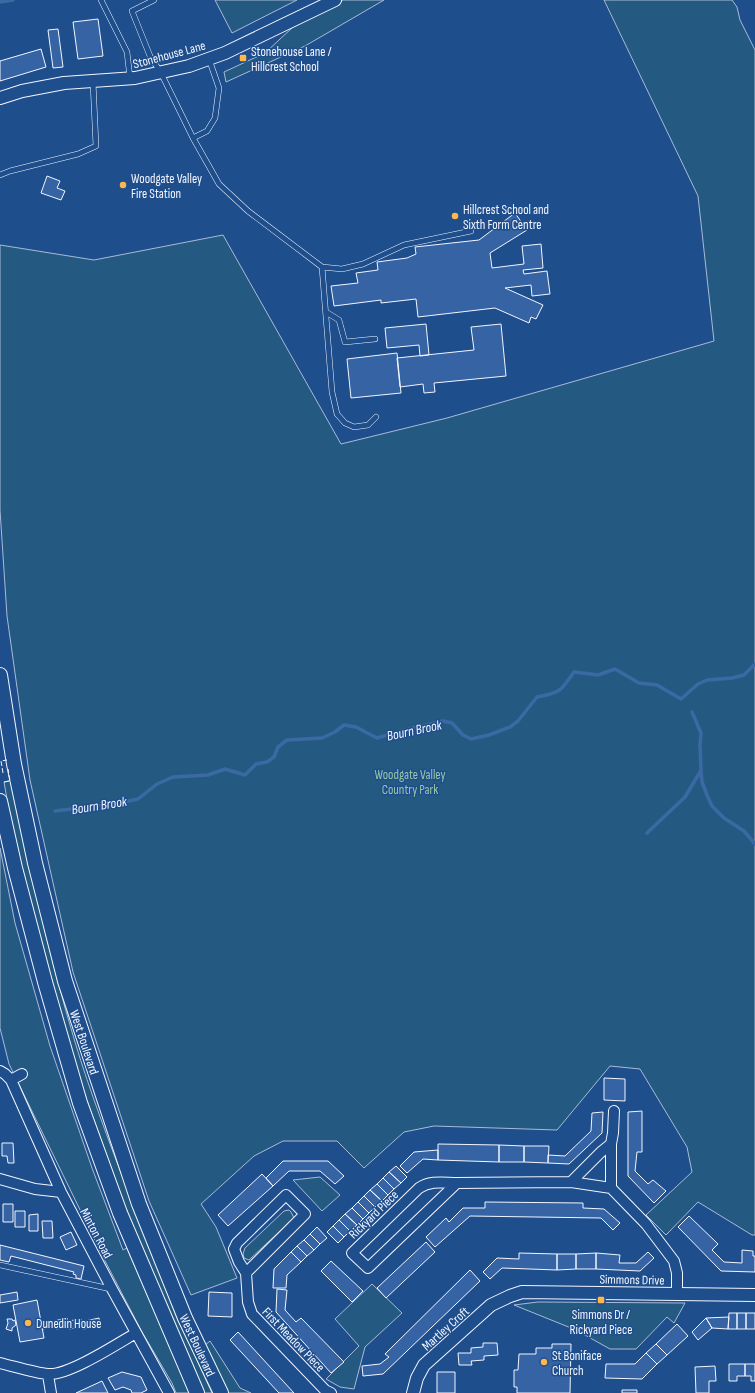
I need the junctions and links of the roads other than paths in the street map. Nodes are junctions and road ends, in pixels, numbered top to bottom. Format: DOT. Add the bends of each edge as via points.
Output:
graph roads {
  1 [pos="101,0"];
  2 [pos="154,0"];
  3 [pos="335,0"];
  4 [pos="209,59"];
  5 [pos="161,73"];
  6 [pos="130,79"];
  7 [pos="93,82"];
  8 [pos="0,98"];
  9 [pos="193,138"];
  10 [pos="0,175"];
  11 [pos="471,231"];
  12 [pos="322,266"];
  13 [pos="326,312"];
  14 [pos="375,339"];
  15 [pos="376,417"];
  16 [pos="0,675"];
  17 [pos="0,801"];
  18 [pos="0,1071"];
  19 [pos="22,1074"];
  20 [pos="11,1080"];
  21 [pos="614,1111"];
  22 [pos="611,1144"];
  23 [pos="0,1179"];
  24 [pos="571,1182"];
  25 [pos="457,1184"];
  26 [pos="610,1188"];
  27 [pos="61,1192"];
  28 [pos="0,1265"];
  29 [pos="246,1273"];
  30 [pos="112,1289"];
  31 [pos="677,1294"];
  32 [pos="755,1295"];
  33 [pos="510,1296"];
  34 [pos="136,1333"];
  35 [pos="0,1362"];
  36 [pos="48,1374"];
  37 [pos="51,1393"];
  38 [pos="169,1393"];
  39 [pos="197,1393"];
  40 [pos="221,1393"];
  41 [pos="331,1393"];
  42 [pos="413,1393"];
  1 -- 6 [label="lane" via="127,52"];
  2 -- 5 [label="lane" via="132,11 150,56"];
  3 -- 4 [label="street, Stonehouse Lane" via="265,35"];
  4 -- 5 [label="street, Stonehouse Lane"];
  4 -- 9 [label="lane" via="219,88 215,118 208,131"];
  5 -- 6 [label="street, Stonehouse Lane"];
  5 -- 9 [label="lane"];
  6 -- 7 [label="street, Stonehouse Lane"];
  7 -- 8 [label="street, Stonehouse Lane" via="64,83"];
  7 -- 10 [label="lane" via="96,146 78,154"];
  9 -- 12 [label="lane" via="219,184 248,211"];
  11 -- 12 [label="lane" via="404,245 363,264 342,269"];
  12 -- 13 [label="lane"];
  13 -- 14 [label="lane" via="339,320 345,342"];
  13 -- 15 [label="lane" via="332,392 337,414 345,423 354,427 368,425"];
  16 -- 40 [label="main road, West Boulevard" via="14,764 65,981 139,1204 185,1318"];
  17 -- 39 [label="main road, West Boulevard" via="41,968 80,1103 120,1213"];
  18 -- 20 [label="street, Minton Road"];
  19 -- 20 [label="street"];
  20 -- 27 [label="street, Minton Road"];
  21 -- 22 [label="street"];
  22 -- 24 [label="street"];
  22 -- 26 [label="street"];
  23 -- 27 [label="street" via="35,1189"];
  24 -- 25 [label="street, Rickyard Piece"];
  24 -- 26 [label="street, Rickyard Piece"];
  25 -- 25 [label="street, Rickyard Piece" via="368,1268 352,1253 425,1184"];
  26 -- 31 [label="street" via="646,1224 674,1261"];
  27 -- 30 [label="street, Minton Road"];
  28 -- 30 [label="lane"];
  29 -- 29 [label="street, First Meadow Piece" via="304,1214 286,1195 237,1243 234,1249 238,1262"];
  29 -- 41 [label="street, First Meadow Piece" via="248,1302 252,1314 325,1390"];
  30 -- 34 [label="street, Minton Road"];
  31 -- 32 [label="street, Simmons Drive"];
  31 -- 33 [label="street, Simmons Drive" via="542,1291 522,1292"];
  33 -- 42 [label="street, Martley Croft" via="491,1305 424,1365"];
  34 -- 36 [label="street" via="61,1373"];
  34 -- 38 [label="street, Minton Road"];
  35 -- 36 [label="street"];
  36 -- 37 [label="street"];
}
